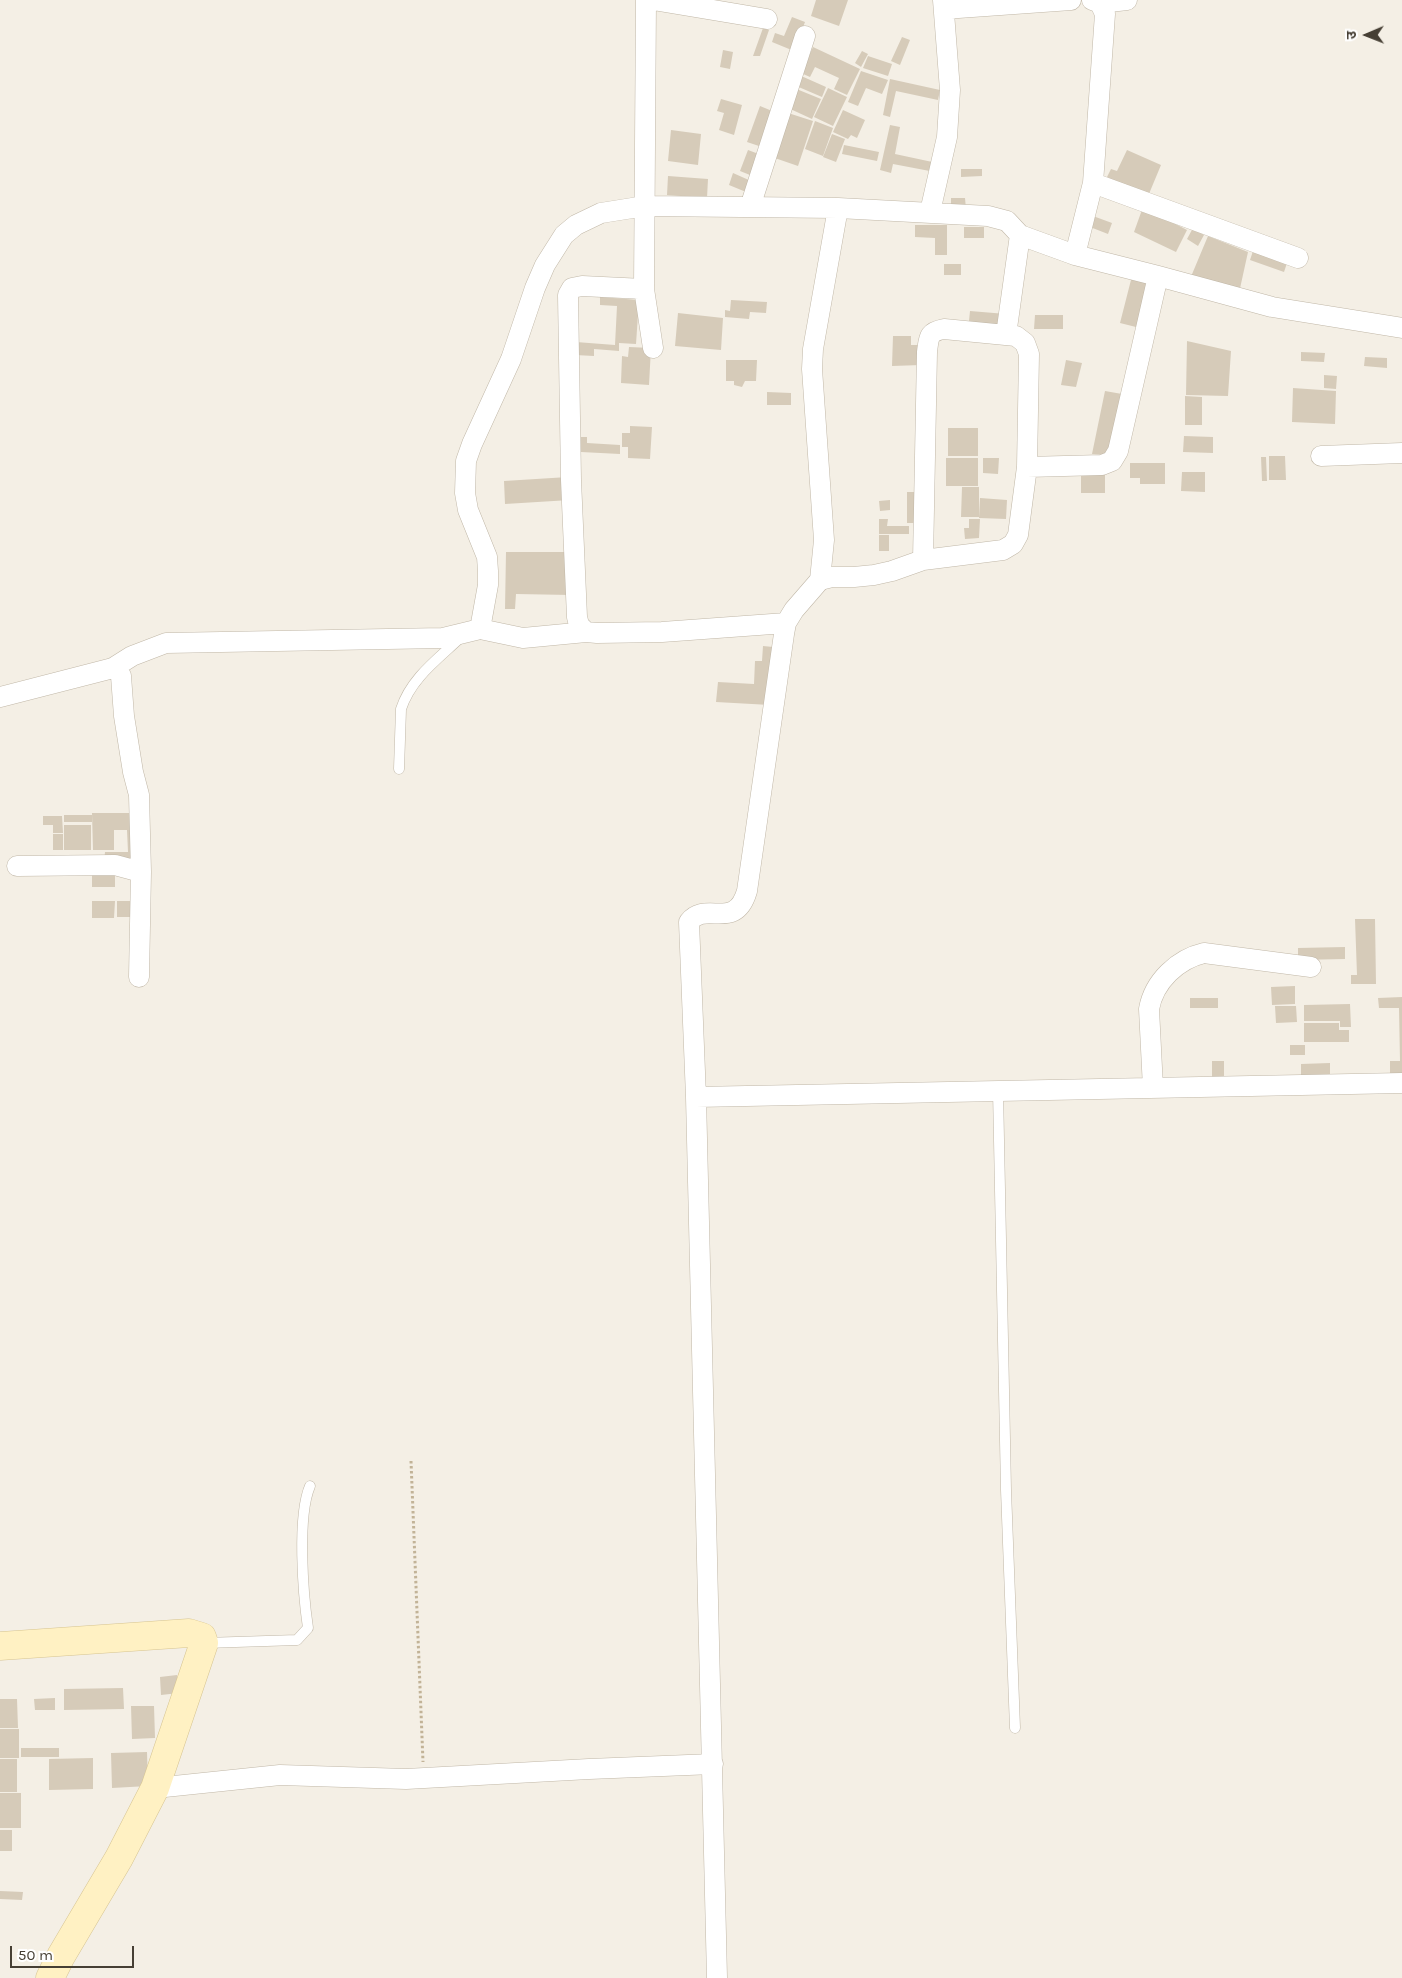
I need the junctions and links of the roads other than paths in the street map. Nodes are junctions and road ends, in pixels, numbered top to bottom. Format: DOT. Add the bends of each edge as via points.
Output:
graph roads {
  1 [pos="646,0"];
  2 [pos="654,0"];
  3 [pos="1071,0"];
  4 [pos="1127,0"];
  5 [pos="1096,1"];
  6 [pos="944,4"];
  7 [pos="767,20"];
  8 [pos="805,36"];
  9 [pos="1093,183"];
  10 [pos="645,206"];
  11 [pos="750,207"];
  12 [pos="838,208"];
  13 [pos="930,212"];
  14 [pos="1020,235"];
  15 [pos="1075,255"];
  16 [pos="1298,258"];
  17 [pos="1158,276"];
  18 [pos="644,289"];
  19 [pos="1402,328"];
  20 [pos="1006,335"];
  21 [pos="653,348"];
  22 [pos="1402,453"];
  23 [pos="1322,456"];
  24 [pos="1027,467"];
  25 [pos="923,560"];
  26 [pos="820,580"];
  27 [pos="786,623"];
  28 [pos="472,632"];
  29 [pos="586,632"];
  30 [pos="113,668"];
  31 [pos="0,697"];
  32 [pos="399,769"];
  33 [pos="17,866"];
  34 [pos="141,872"];
  35 [pos="1311,967"];
  36 [pos="139,977"];
  37 [pos="1402,1083"];
  38 [pos="1153,1088"];
  39 [pos="998,1090"];
  40 [pos="696,1097"];
  41 [pos="310,1486"];
  42 [pos="204,1644"];
  43 [pos="0,1646"];
  44 [pos="1015,1728"];
  45 [pos="713,1764"];
  46 [pos="155,1788"];
  47 [pos="50,1978"];
  48 [pos="717,1978"];
  1 -- 10 [label="street"];
  2 -- 7 [label="street"];
  3 -- 6 [label="street"];
  4 -- 5 [label="street"];
  5 -- 9 [label="street" via="1105,14"];
  6 -- 13 [label="street" via="950,90 947,137"];
  8 -- 11 [label="street"];
  9 -- 15 [label="street"];
  9 -- 16 [label="street"];
  10 -- 11 [label="street"];
  10 -- 18 [label="street"];
  10 -- 28 [label="street" via="601,213 576,225 564,235 538,281 511,359 466,461 466,501 487,557 488,571 488,585"];
  11 -- 12 [label="street"];
  12 -- 13 [label="street"];
  12 -- 26 [label="street" via="812,369 824,540"];
  13 -- 14 [label="street" via="988,216 1007,221"];
  14 -- 15 [label="street"];
  14 -- 20 [label="street"];
  15 -- 17 [label="street"];
  17 -- 19 [label="street" via="1272,308"];
  17 -- 24 [label="street" via="1118,451 1112,461 1102,465"];
  18 -- 21 [label="street"];
  18 -- 29 [label="street" via="582,286 572,288 568,295 577,617"];
  20 -- 24 [label="street" via="1016,336 1025,343 1029,354"];
  20 -- 25 [label="street" via="944,330 934,331 929,336"];
  22 -- 23 [label="street"];
  24 -- 25 [label="street" via="1018,535 1013,544 1003,550"];
  25 -- 26 [label="street" via="892,571"];
  26 -- 27 [label="street"];
  27 -- 29 [label="street" via="662,632"];
  27 -- 40 [label="street" via="744,902 731,913 700,914 689,922"];
  28 -- 29 [label="street" via="523,638"];
  28 -- 30 [label="street" via="443,638 166,642"];
  28 -- 32 [label="lane" via="417,679 404,700"];
  30 -- 31 [label="street"];
  30 -- 34 [label="street" via="121,676 124,716 139,795"];
  33 -- 34 [label="street" via="108,865"];
  34 -- 36 [label="street"];
  35 -- 38 [label="street" via="1204,953 1181,962 1154,993 1149,1008"];
  37 -- 38 [label="street"];
  38 -- 39 [label="street"];
  39 -- 40 [label="street"];
  39 -- 44 [label="lane" via="1006,1490"];
  40 -- 45 [label="street"];
  41 -- 42 [label="lane" via="304,1506 303,1545 308,1628 297,1640"];
  42 -- 43 [label="main road" via="202,1638 189,1633"];
  42 -- 46 [label="main road"];
  45 -- 46 [label="street" via="423,1778 280,1775"];
  45 -- 48 [label="street"];
  46 -- 47 [label="main road"];
}
